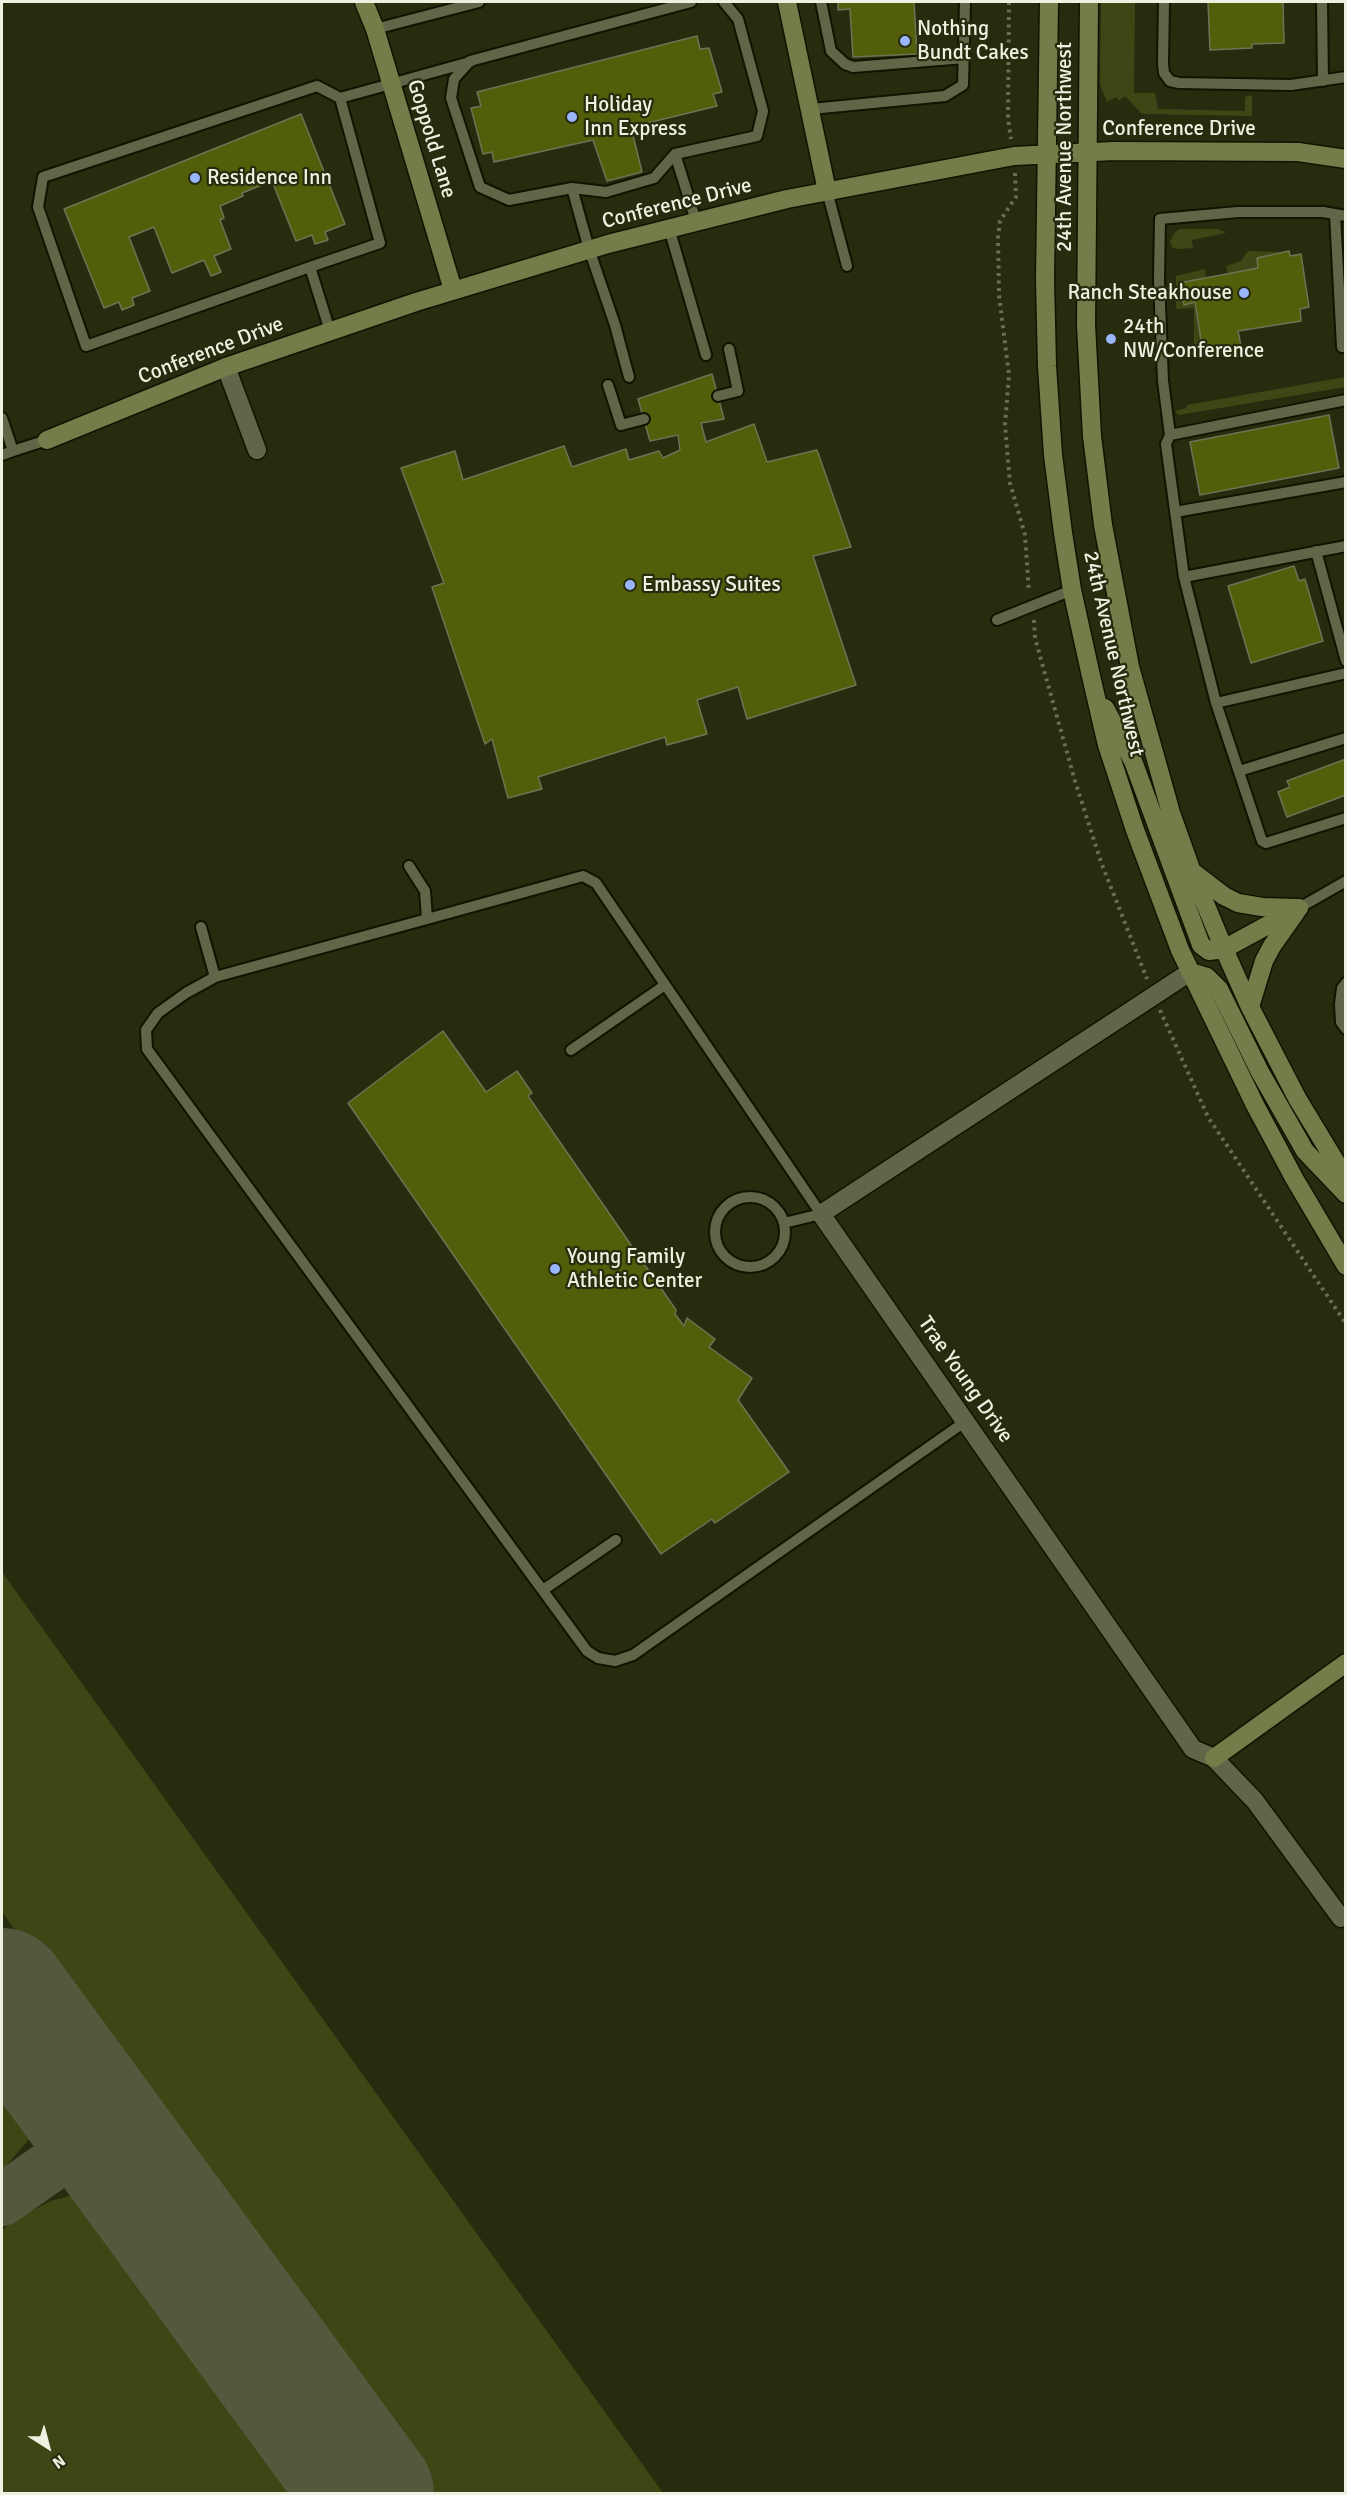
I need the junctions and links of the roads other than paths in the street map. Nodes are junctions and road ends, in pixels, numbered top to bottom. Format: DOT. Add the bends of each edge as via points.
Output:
graph roads {
  1 [pos="364,2"];
  2 [pos="480,2"];
  3 [pos="691,2"];
  4 [pos="724,2"];
  5 [pos="787,2"];
  6 [pos="821,2"];
  7 [pos="965,2"];
  8 [pos="1049,2"];
  9 [pos="1089,2"];
  10 [pos="1164,2"];
  11 [pos="1322,2"];
  12 [pos="375,29"];
  13 [pos="964,58"];
  14 [pos="470,62"];
  15 [pos="1346,77"];
  16 [pos="1323,81"];
  17 [pos="391,82"];
  18 [pos="340,98"];
  19 [pos="811,109"];
  20 [pos="1088,152"];
  21 [pos="675,154"];
  22 [pos="1047,154"];
  23 [pos="1346,159"];
  24 [pos="572,188"];
  25 [pos="827,191"];
  26 [pos="1340,215"];
  27 [pos="696,221"];
  28 [pos="669,228"];
  29 [pos="590,249"];
  30 [pos="847,266"];
  31 [pos="310,267"];
  32 [pos="453,290"];
  33 [pos="330,331"];
  34 [pos="1346,346"];
  35 [pos="729,349"];
  36 [pos="706,355"];
  37 [pos="226,367"];
  38 [pos="629,377"];
  39 [pos="608,384"];
  40 [pos="718,396"];
  41 [pos="1346,400"];
  42 [pos="2,418"];
  43 [pos="644,419"];
  44 [pos="1170,435"];
  45 [pos="47,440"];
  46 [pos="257,450"];
  47 [pos="13,451"];
  48 [pos="2,455"];
  49 [pos="1346,482"];
  50 [pos="1175,513"];
  51 [pos="1346,546"];
  52 [pos="1316,551"];
  53 [pos="1184,577"];
  54 [pos="1072,590"];
  55 [pos="997,620"];
  56 [pos="1346,661"];
  57 [pos="1346,673"];
  58 [pos="1093,686"];
  59 [pos="1216,703"];
  60 [pos="1346,738"];
  61 [pos="1239,771"];
  62 [pos="1346,818"];
  63 [pos="409,866"];
  64 [pos="1192,872"];
  65 [pos="1346,881"];
  66 [pos="1299,908"];
  67 [pos="427,919"];
  68 [pos="201,927"];
  69 [pos="1224,949"];
  70 [pos="1190,972"];
  71 [pos="215,977"];
  72 [pos="1346,983"];
  73 [pos="665,985"];
  74 [pos="1250,1007"];
  75 [pos="1346,1029"];
  76 [pos="571,1050"];
  77 [pos="1346,1179"];
  78 [pos="1346,1194"];
  79 [pos="821,1214"];
  80 [pos="784,1223"];
  81 [pos="1346,1266"];
  82 [pos="966,1421"];
  83 [pos="616,1540"];
  84 [pos="543,1590"];
  85 [pos="1346,1663"];
  86 [pos="1214,1758"];
  87 [pos="1341,1918"];
  1 -- 12 [label="main road, Goppold Lane"];
  2 -- 12 [label="lane"];
  3 -- 14 [label="lane"];
  4 -- 21 [label="lane" via="738,19 763,111 757,136"];
  5 -- 19 [label="main road"];
  6 -- 13 [label="lane" via="831,51 845,64 854,67"];
  7 -- 13 [label="lane"];
  8 -- 22 [label="main road, 24th Avenue Northwest"];
  9 -- 20 [label="main road, 24th Avenue Northwest"];
  10 -- 16 [label="lane" via="1163,64 1170,81 1291,86"];
  11 -- 16 [label="lane"];
  12 -- 17 [label="main road, Goppold Lane"];
  13 -- 19 [label="lane" via="963,85 945,96"];
  14 -- 17 [label="lane"];
  14 -- 24 [label="lane" via="454,79 451,98 480,187 508,200"];
  15 -- 16 [label="lane"];
  17 -- 18 [label="lane"];
  17 -- 32 [label="main road, Goppold Lane"];
  18 -- 31 [label="lane" via="380,243"];
  18 -- 31 [label="lane" via="317,86 43,177 38,207 86,346"];
  19 -- 25 [label="main road"];
  20 -- 22 [label="main road, Conference Drive"];
  20 -- 23 [label="main road, Conference Drive" via="1298,152"];
  20 -- 64 [label="main road, 24th Avenue Northwest" via="1087,336 1092,436 1103,525 1130,667"];
  21 -- 24 [label="lane" via="654,178 606,192"];
  21 -- 27 [label="lane"];
  22 -- 25 [label="main road, Conference Drive" via="1004,157"];
  22 -- 54 [label="main road, 24th Avenue Northwest" via="1047,366 1053,455"];
  24 -- 29 [label="lane"];
  25 -- 27 [label="main road, Conference Drive"];
  25 -- 30 [label="lane"];
  26 -- 34 [label="lane" via="1342,347"];
  26 -- 44 [label="lane" via="1238,212 1160,219 1163,381"];
  27 -- 28 [label="main road, Conference Drive"];
  28 -- 29 [label="main road, Conference Drive"];
  28 -- 36 [label="lane"];
  29 -- 32 [label="main road, Conference Drive"];
  29 -- 38 [label="lane"];
  31 -- 33 [label="lane"];
  32 -- 33 [label="main road, Conference Drive"];
  33 -- 37 [label="main road, Conference Drive"];
  35 -- 40 [label="lane" via="738,391"];
  37 -- 45 [label="main road, Conference Drive"];
  37 -- 46 [label="street"];
  39 -- 43 [label="lane" via="621,425"];
  41 -- 44 [label="lane"];
  42 -- 47 [label="lane"];
  44 -- 50 [label="lane" via="1166,444"];
  45 -- 47 [label="lane"];
  47 -- 48 [label="lane"];
  49 -- 50 [label="lane"];
  50 -- 53 [label="lane"];
  51 -- 52 [label="lane"];
  52 -- 53 [label="lane"];
  52 -- 56 [label="lane"];
  53 -- 59 [label="lane"];
  54 -- 55 [label="lane"];
  54 -- 58 [label="main road, 24th Avenue Northwest"];
  57 -- 59 [label="lane"];
  58 -- 69 [label="main road" via="1134,760 1201,945 1209,951"];
  58 -- 70 [label="main road, 24th Avenue Northwest" via="1107,745 1135,830"];
  59 -- 61 [label="lane"];
  60 -- 61 [label="lane"];
  61 -- 62 [label="lane" via="1260,837 1266,843"];
  63 -- 67 [label="lane" via="425,891"];
  64 -- 66 [label="main road" via="1238,903"];
  64 -- 69 [label="main road, 24th Avenue Northwest"];
  65 -- 66 [label="lane"];
  66 -- 69 [label="main road"];
  66 -- 74 [label="main road" via="1268,953"];
  67 -- 71 [label="lane"];
  67 -- 73 [label="lane" via="583,876 596,883"];
  68 -- 71 [label="lane"];
  69 -- 74 [label="main road, 24th Avenue Northwest"];
  70 -- 78 [label="main road" via="1207,977 1219,989 1305,1150"];
  70 -- 79 [label="street"];
  70 -- 81 [label="main road, 24th Avenue Northwest" via="1282,1157"];
  71 -- 84 [label="lane" via="158,1013 146,1030 147,1049"];
  72 -- 75 [label="lane" via="1340,1004 1341,1022"];
  73 -- 76 [label="lane"];
  73 -- 79 [label="lane"];
  74 -- 77 [label="main road, 24th Avenue Northwest" via="1297,1098"];
  79 -- 80 [label="lane"];
  79 -- 82 [label="street, Trae Young Drive"];
  80 -- 80 [label="lane" via="768,1201 745,1197 724,1207 717,1217 715,1240 727,1259 737,1265 759,1266 778,1253"];
  82 -- 84 [label="lane" via="633,1655 615,1661 587,1651"];
  82 -- 86 [label="street, Trae Young Drive" via="1193,1749"];
  83 -- 84 [label="lane"];
  85 -- 86 [label="main road"];
  86 -- 87 [label="street, Trae Young Drive" via="1255,1801"];
}
